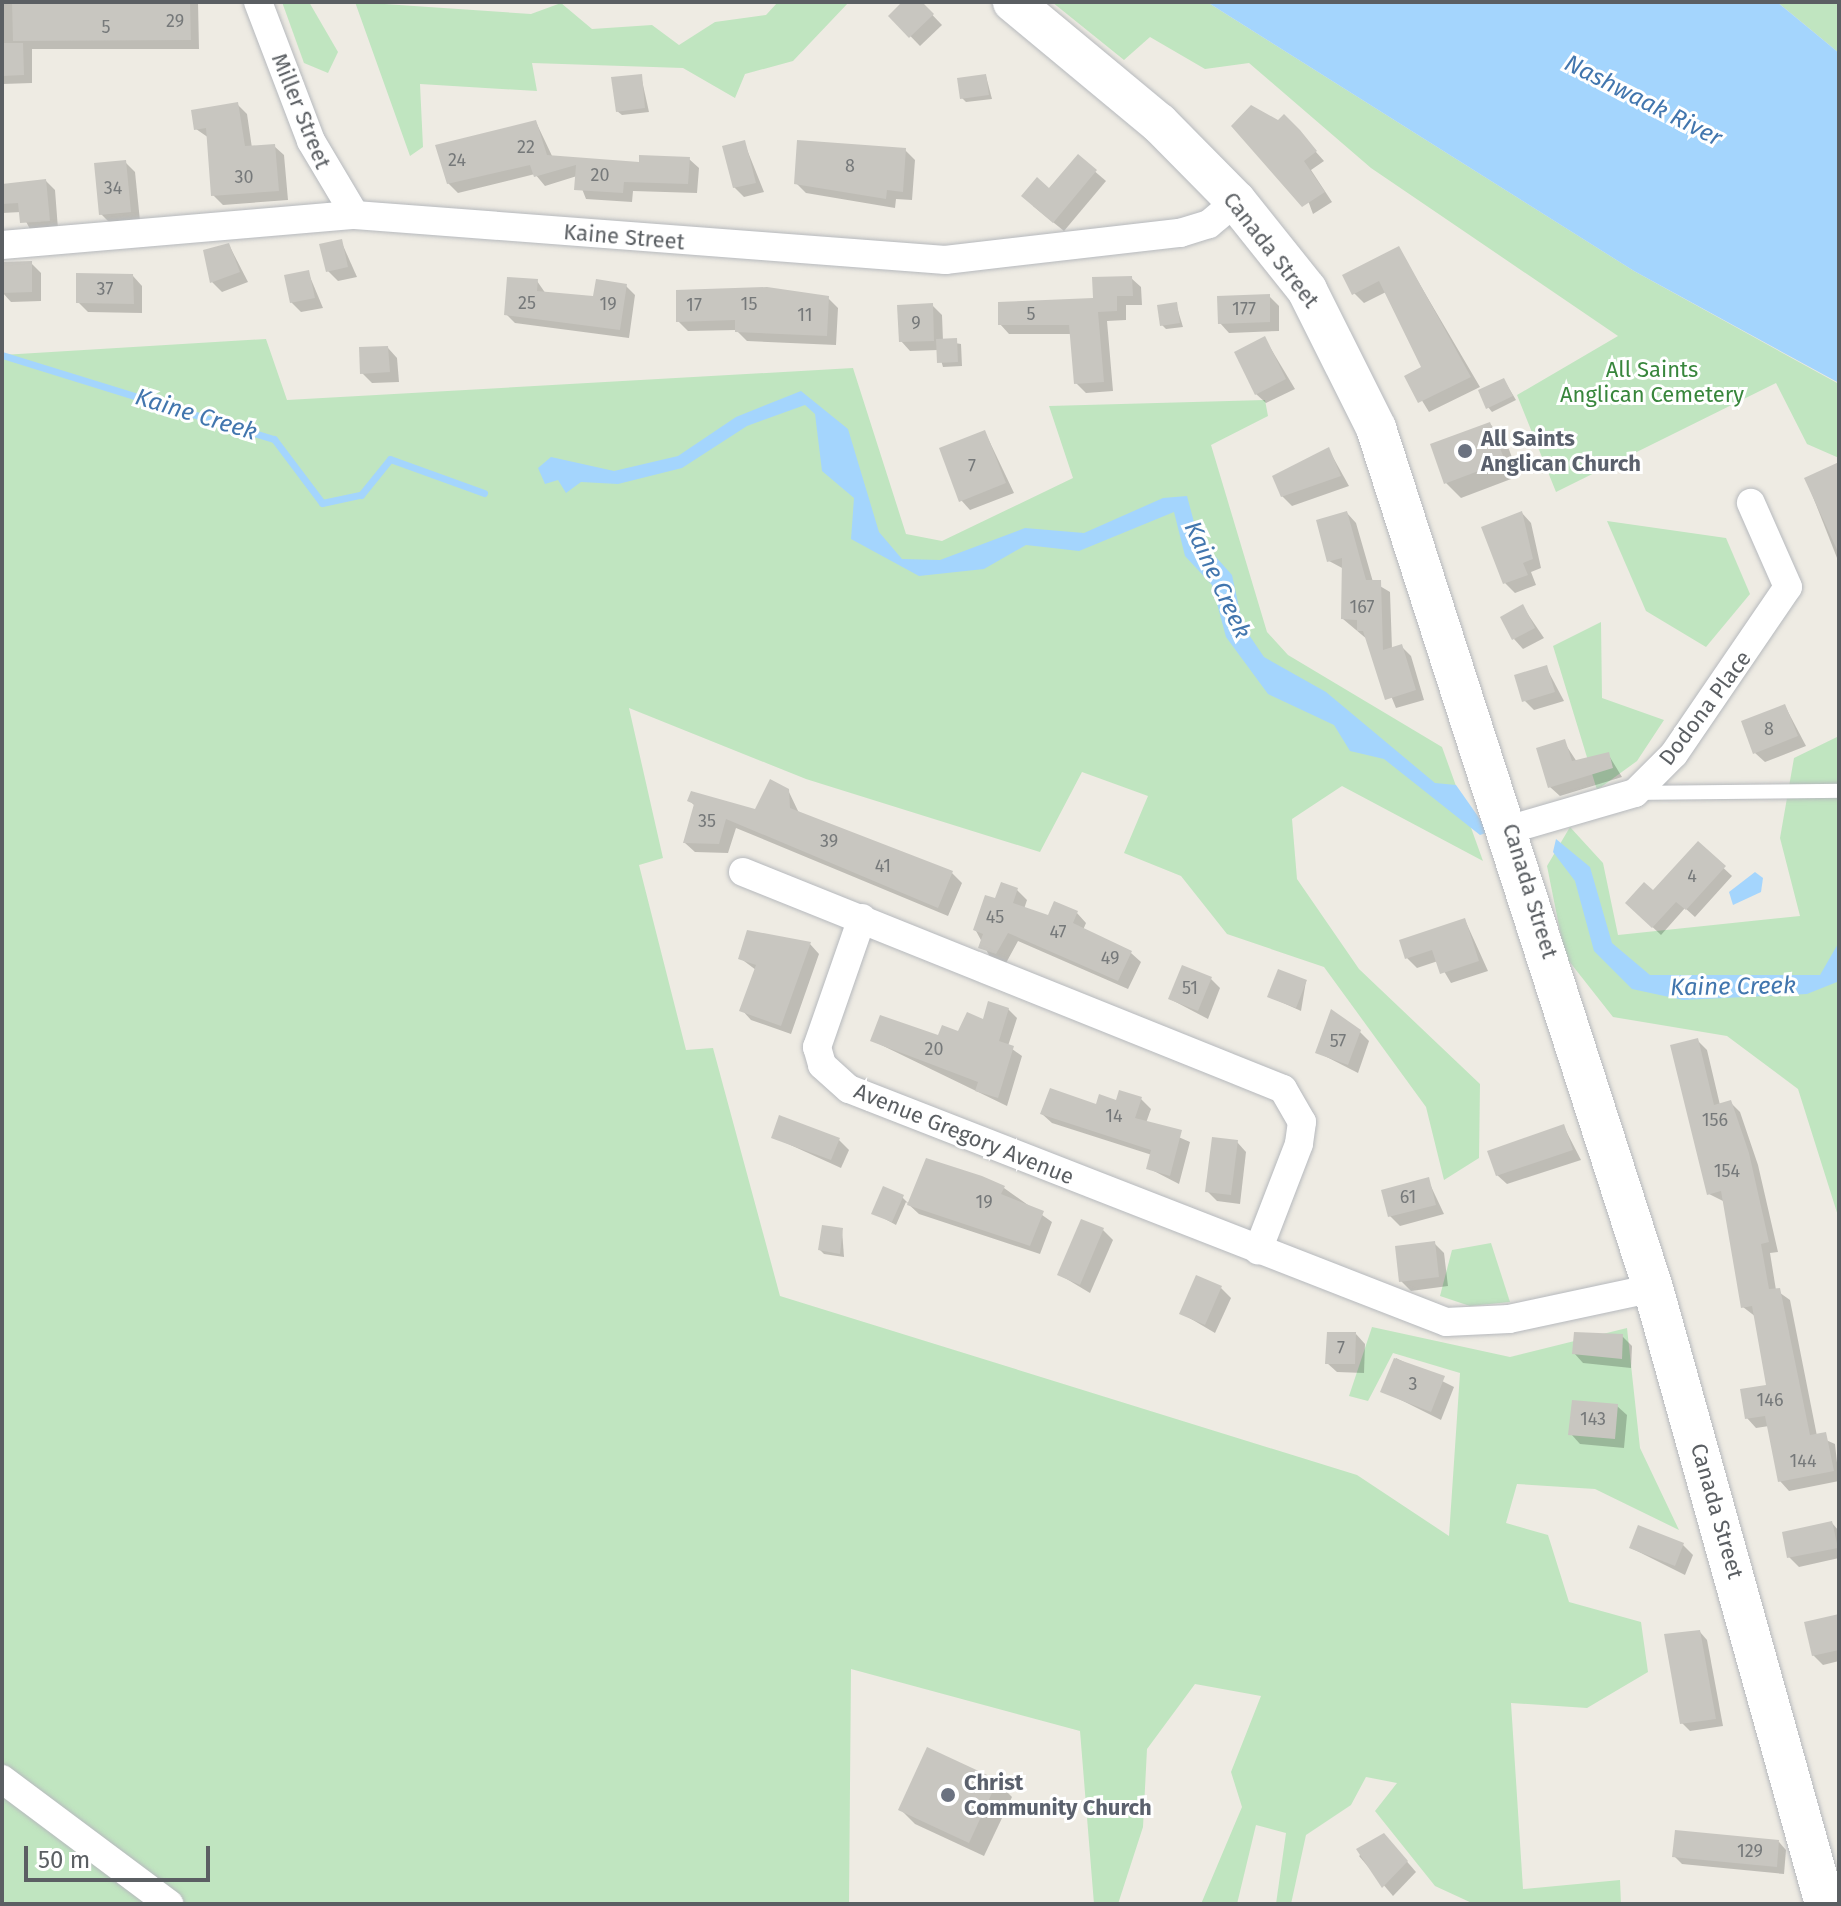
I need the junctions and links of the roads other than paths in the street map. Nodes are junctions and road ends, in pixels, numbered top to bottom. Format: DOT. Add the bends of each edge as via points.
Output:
graph roads {
  1 [pos="258,2"];
  2 [pos="1013,2"];
  3 [pos="1236,201"];
  4 [pos="355,215"];
  5 [pos="2,245"];
  6 [pos="1751,503"];
  7 [pos="1839,791"];
  8 [pos="1635,793"];
  9 [pos="1511,829"];
  10 [pos="743,872"];
  11 [pos="862,918"];
  12 [pos="1258,1250"];
  13 [pos="1653,1288"];
  14 [pos="2,1779"];
  15 [pos="169,1904"];
  16 [pos="1825,1904"];
  1 -- 4 [label="street, Miller Street" via="328,179"];
  2 -- 3 [label="main road, Canada Street" via="1159,123"];
  3 -- 4 [label="street, Kaine Street" via="1209,224 1180,233 945,260"];
  3 -- 9 [label="main road, Canada Street" via="1307,290 1376,428"];
  4 -- 5 [label="street, Kaine Street"];
  6 -- 8 [label="street, Dodona Place" via="1788,587 1782,603 1674,754"];
  7 -- 8 [label="lane"];
  8 -- 9 [label="street, Dodona Place"];
  9 -- 13 [label="main road, Canada Street"];
  10 -- 11 [label="street"];
  11 -- 12 [label="street" via="1283,1089 1302,1122 1299,1144"];
  11 -- 12 [label="street, Avenue Gregory Avenue" via="820,1029 822,1065 834,1079"];
  12 -- 13 [label="street, Avenue Gregory Avenue" via="1446,1322 1509,1319"];
  13 -- 16 [label="main road, Canada Street"];
  14 -- 15 [label="street"];
}
